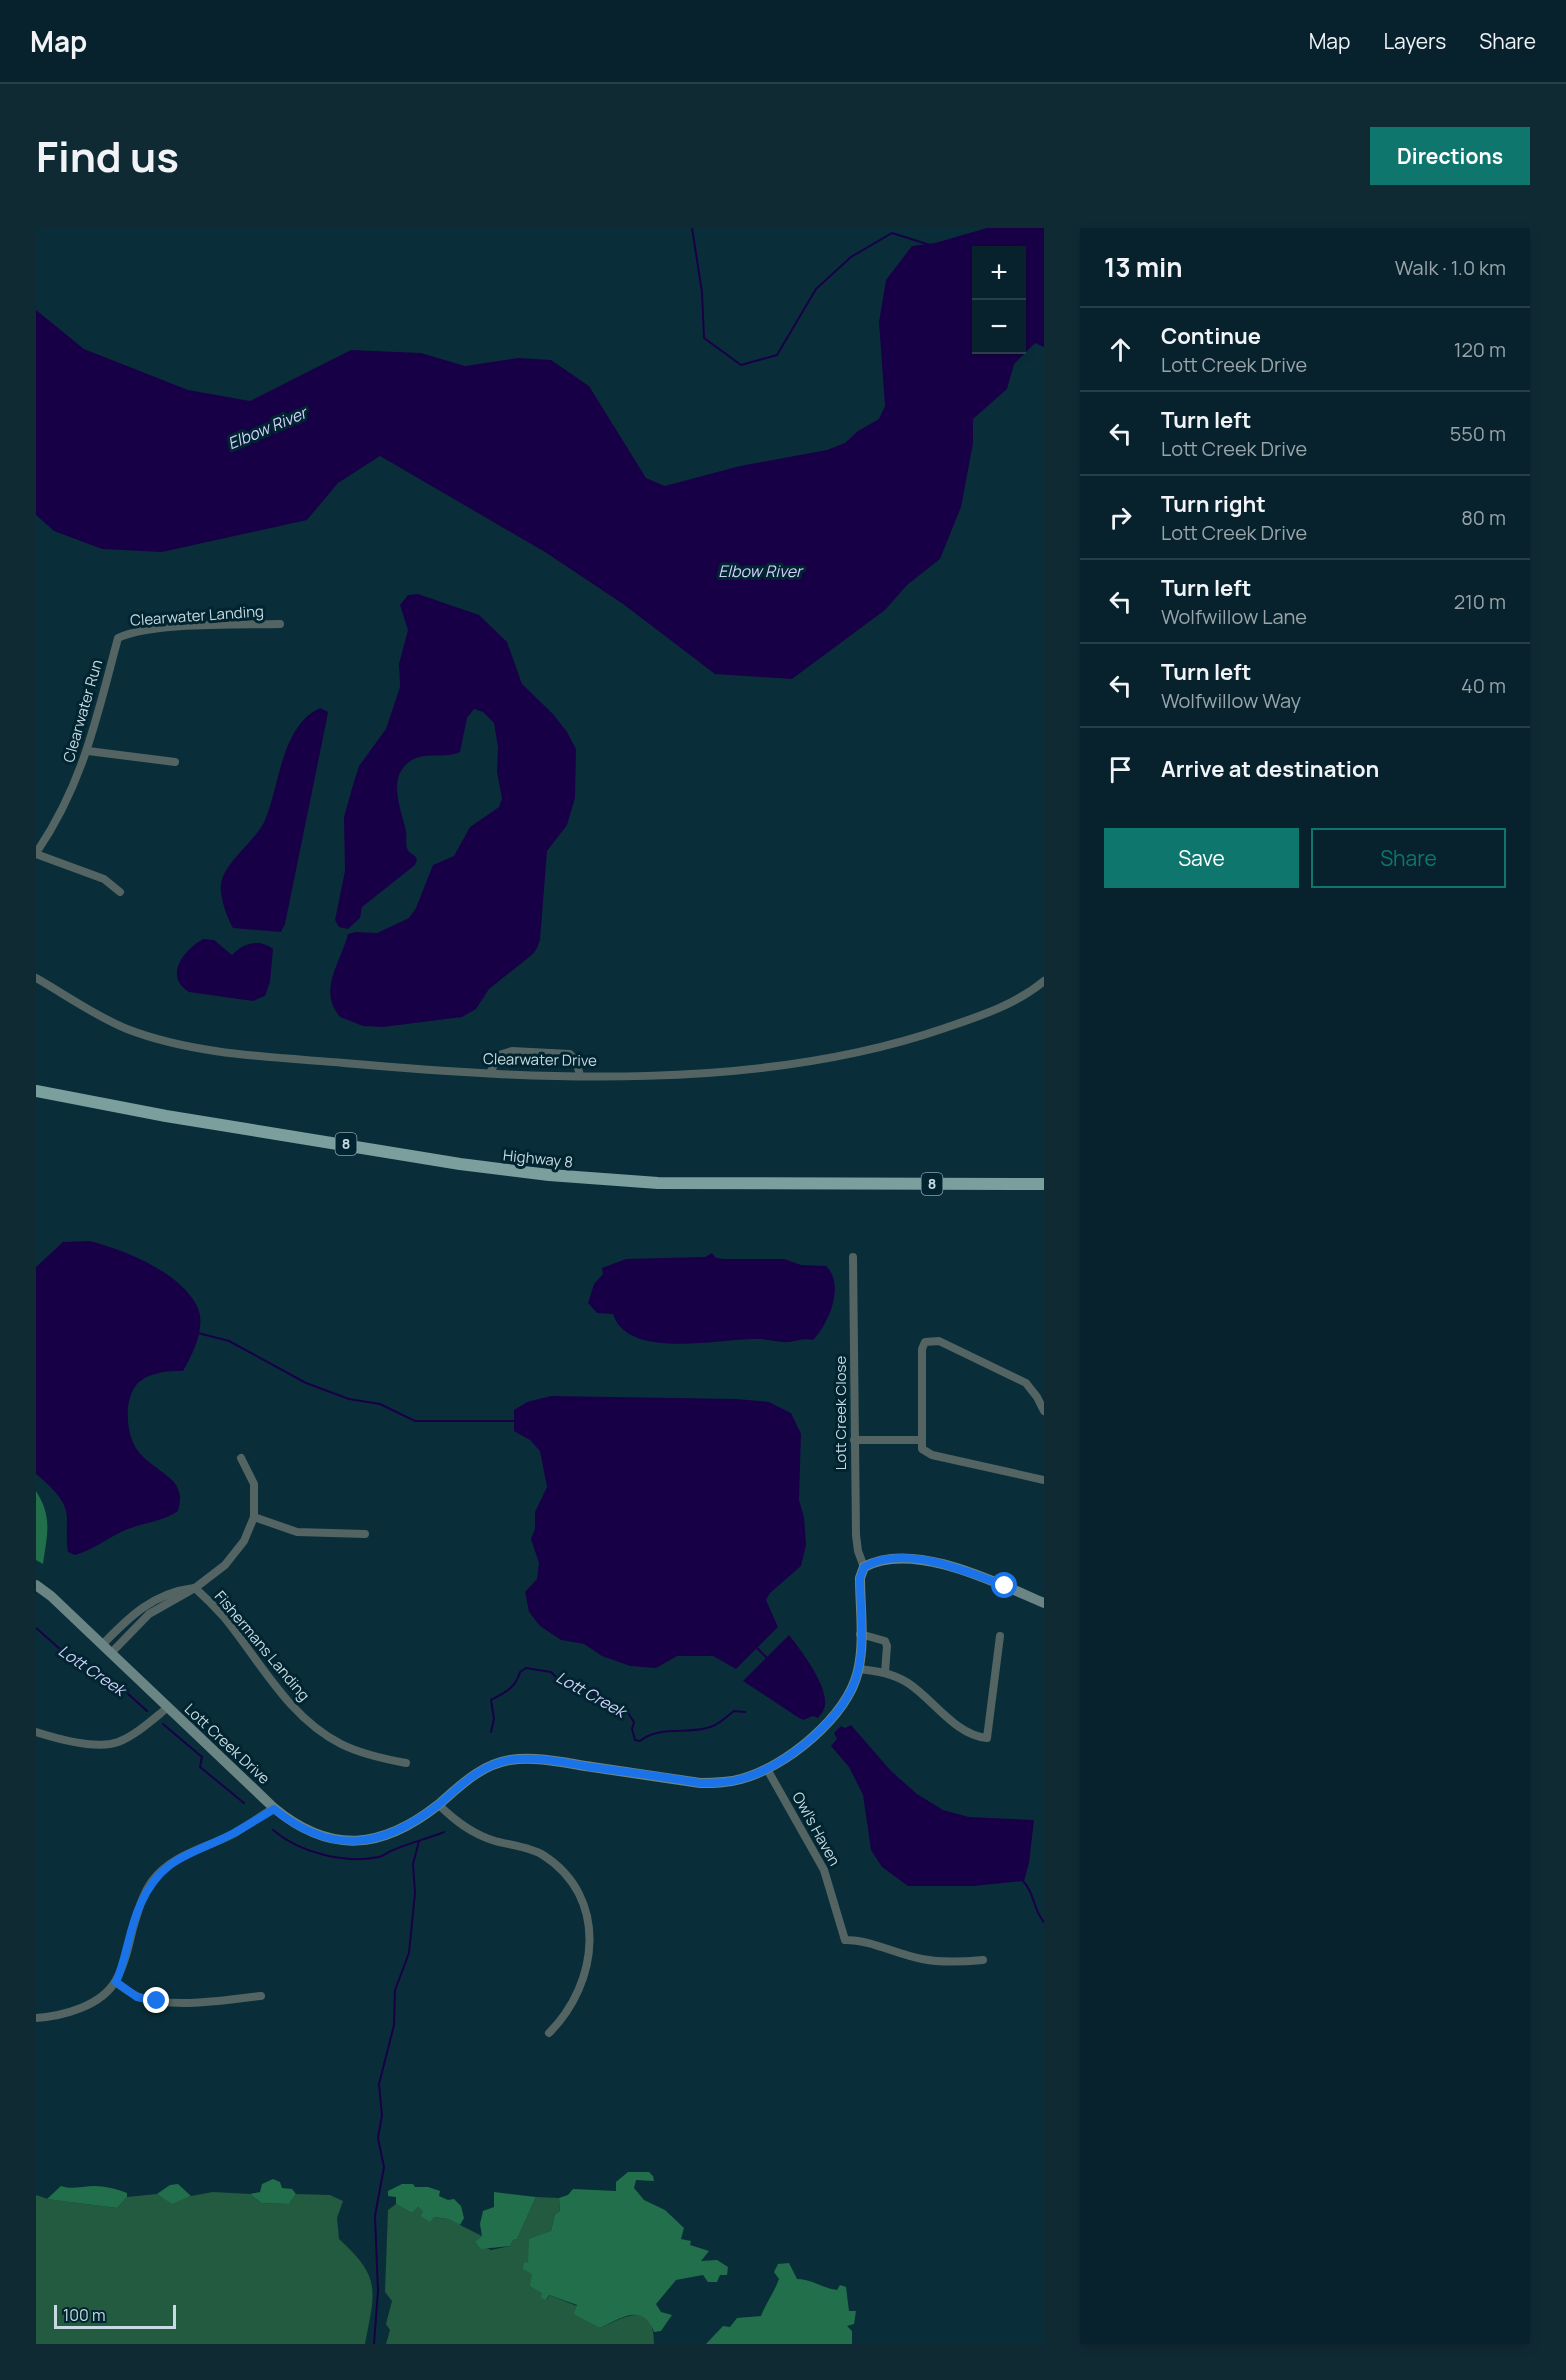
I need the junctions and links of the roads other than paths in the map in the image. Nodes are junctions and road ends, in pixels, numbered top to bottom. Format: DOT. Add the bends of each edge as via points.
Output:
graph roads {
  1 [pos="280,624"];
  2 [pos="118,638"];
  3 [pos="88,751"];
  4 [pos="176,762"];
  5 [pos="36,854"];
  6 [pos="120,892"];
  7 [pos="36,978"];
  8 [pos="1044,981"];
  9 [pos="490,1073"];
  10 [pos="580,1074"];
  11 [pos="36,1091"];
  12 [pos="1044,1184"];
  13 [pos="854,1257"];
  14 [pos="1044,1411"];
  15 [pos="854,1440"];
  16 [pos="922,1440"];
  17 [pos="241,1458"];
  18 [pos="1044,1480"];
  19 [pos="254,1517"];
  20 [pos="365,1534"];
  21 [pos="864,1567"];
  22 [pos="36,1585"];
  23 [pos="195,1588"];
  24 [pos="1044,1603"];
  25 [pos="860,1635"];
  26 [pos="1000,1636"];
  27 [pos="102,1645"];
  28 [pos="111,1653"];
  29 [pos="859,1669"];
  30 [pos="885,1672"];
  31 [pos="167,1708"];
  32 [pos="36,1732"];
  33 [pos="406,1763"];
  34 [pos="767,1769"];
  35 [pos="438,1804"];
  36 [pos="274,1809"];
  37 [pos="983,1960"];
  38 [pos="116,1982"];
  39 [pos="261,1996"];
  40 [pos="36,2018"];
  41 [pos="549,2033"];
  1 -- 2 [label="street, Clearwater Landing" via="185,628 128,633"];
  2 -- 3 [label="street, Clearwater Run"];
  3 -- 4 [label="street"];
  3 -- 5 [label="street, Clearwater Run" via="57,822"];
  5 -- 6 [label="street" via="104,879"];
  7 -- 9 [label="street, Clearwater Drive" via="127,1029 195,1046 323,1061"];
  8 -- 10 [label="street, Clearwater Drive" via="1009,1004 982,1015 898,1044 847,1055 682,1075"];
  9 -- 10 [label="street, Clearwater Drive"];
  9 -- 10 [label="street" via="499,1055 512,1051 570,1054"];
  11 -- 12 [label="main road, Highway 8 / 8" via="166,1116 549,1175 658,1183"];
  13 -- 15 [label="street, Lott Creek Close"];
  14 -- 16 [label="street" via="1026,1383 939,1341 925,1342"];
  15 -- 16 [label="street"];
  15 -- 21 [label="street, Lott Creek Close" via="857,1545"];
  16 -- 18 [label="street" via="922,1449 932,1455"];
  17 -- 19 [label="street" via="254,1484"];
  19 -- 20 [label="street" via="297,1532"];
  19 -- 23 [label="street" via="244,1541 225,1565"];
  21 -- 24 [label="street" via="875,1561 936,1562"];
  21 -- 25 [label="street, Lott Creek Drive" via="860,1578"];
  22 -- 27 [label="street, Lott Creek Drive"];
  23 -- 27 [label="street" via="176,1590 145,1605"];
  23 -- 28 [label="street" via="149,1614"];
  23 -- 33 [label="street, Fishermans Landing" via="222,1615 285,1699 312,1725 341,1744"];
  25 -- 29 [label="street, Lott Creek Drive"];
  25 -- 30 [label="street" via="885,1641"];
  26 -- 30 [label="street" via="987,1738 976,1737 959,1726 921,1692"];
  27 -- 28 [label="street, Lott Creek Drive"];
  28 -- 31 [label="street, Lott Creek Drive"];
  29 -- 30 [label="street"];
  29 -- 34 [label="street, Lott Creek Drive" via="846,1701 810,1740"];
  31 -- 32 [label="street" via="116,1743 70,1743"];
  31 -- 36 [label="street, Lott Creek Drive"];
  34 -- 35 [label="street, Lott Creek Drive" via="742,1779 700,1783 536,1758 509,1760 477,1773"];
  34 -- 37 [label="street, Owl's Haven" via="824,1870 844,1940 862,1940 920,1959 948,1963"];
  35 -- 36 [label="street, Lott Creek Drive" via="402,1829 366,1841 328,1839 310,1833"];
  35 -- 41 [label="street" via="455,1821 479,1835 543,1854 564,1871 583,1900 592,1938 589,1960 564,2018"];
  36 -- 38 [label="street" via="234,1833 174,1860 153,1880 140,1905"];
  38 -- 39 [label="street" via="137,1997 157,2001"];
  38 -- 40 [label="street" via="77,2010"];
}
